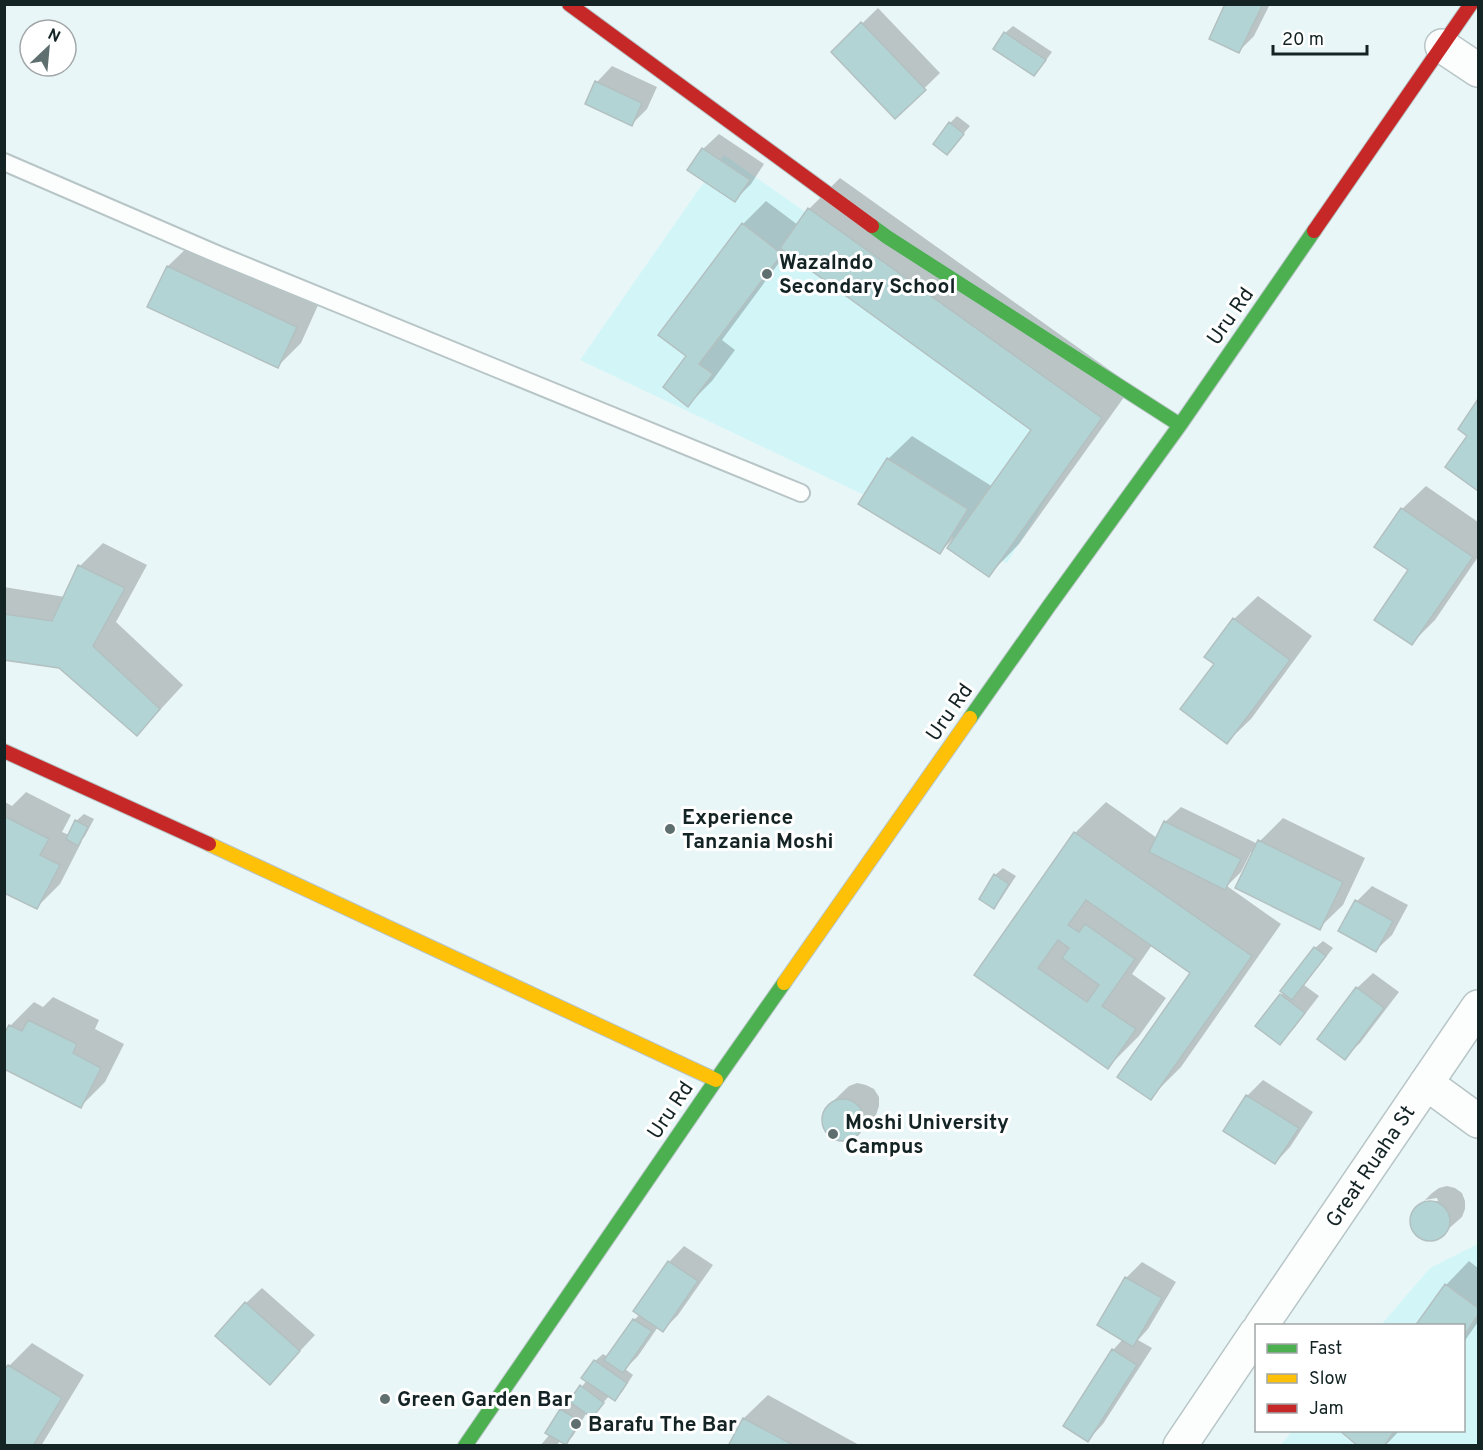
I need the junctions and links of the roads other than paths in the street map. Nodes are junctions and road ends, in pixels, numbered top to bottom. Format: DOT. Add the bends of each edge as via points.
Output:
graph roads {
  1 [pos="569,4"];
  2 [pos="1471,4"];
  3 [pos="1442,46"];
  4 [pos="1479,70"];
  5 [pos="4,162"];
  6 [pos="1180,425"];
  7 [pos="801,493"];
  8 [pos="4,751"];
  9 [pos="1479,1007"];
  10 [pos="716,1080"];
  11 [pos="1426,1083"];
  12 [pos="1479,1121"];
  13 [pos="1263,1324"];
  14 [pos="1255,1336"];
  15 [pos="465,1446"];
  16 [pos="1180,1446"];
  1 -- 6 [label="street" via="887,237"];
  2 -- 3 [label="street, Uru Rd"];
  3 -- 4 [label="street"];
  3 -- 6 [label="street, Uru Rd"];
  5 -- 7 [label="lane" via="219,255"];
  6 -- 10 [label="street, Uru Rd"];
  8 -- 10 [label="street"];
  9 -- 11 [label="street, Great Ruaha St"];
  10 -- 15 [label="street, Uru Rd"];
  11 -- 12 [label="street"];
  11 -- 13 [label="street, Great Ruaha St"];
  14 -- 16 [label="street"];
}
